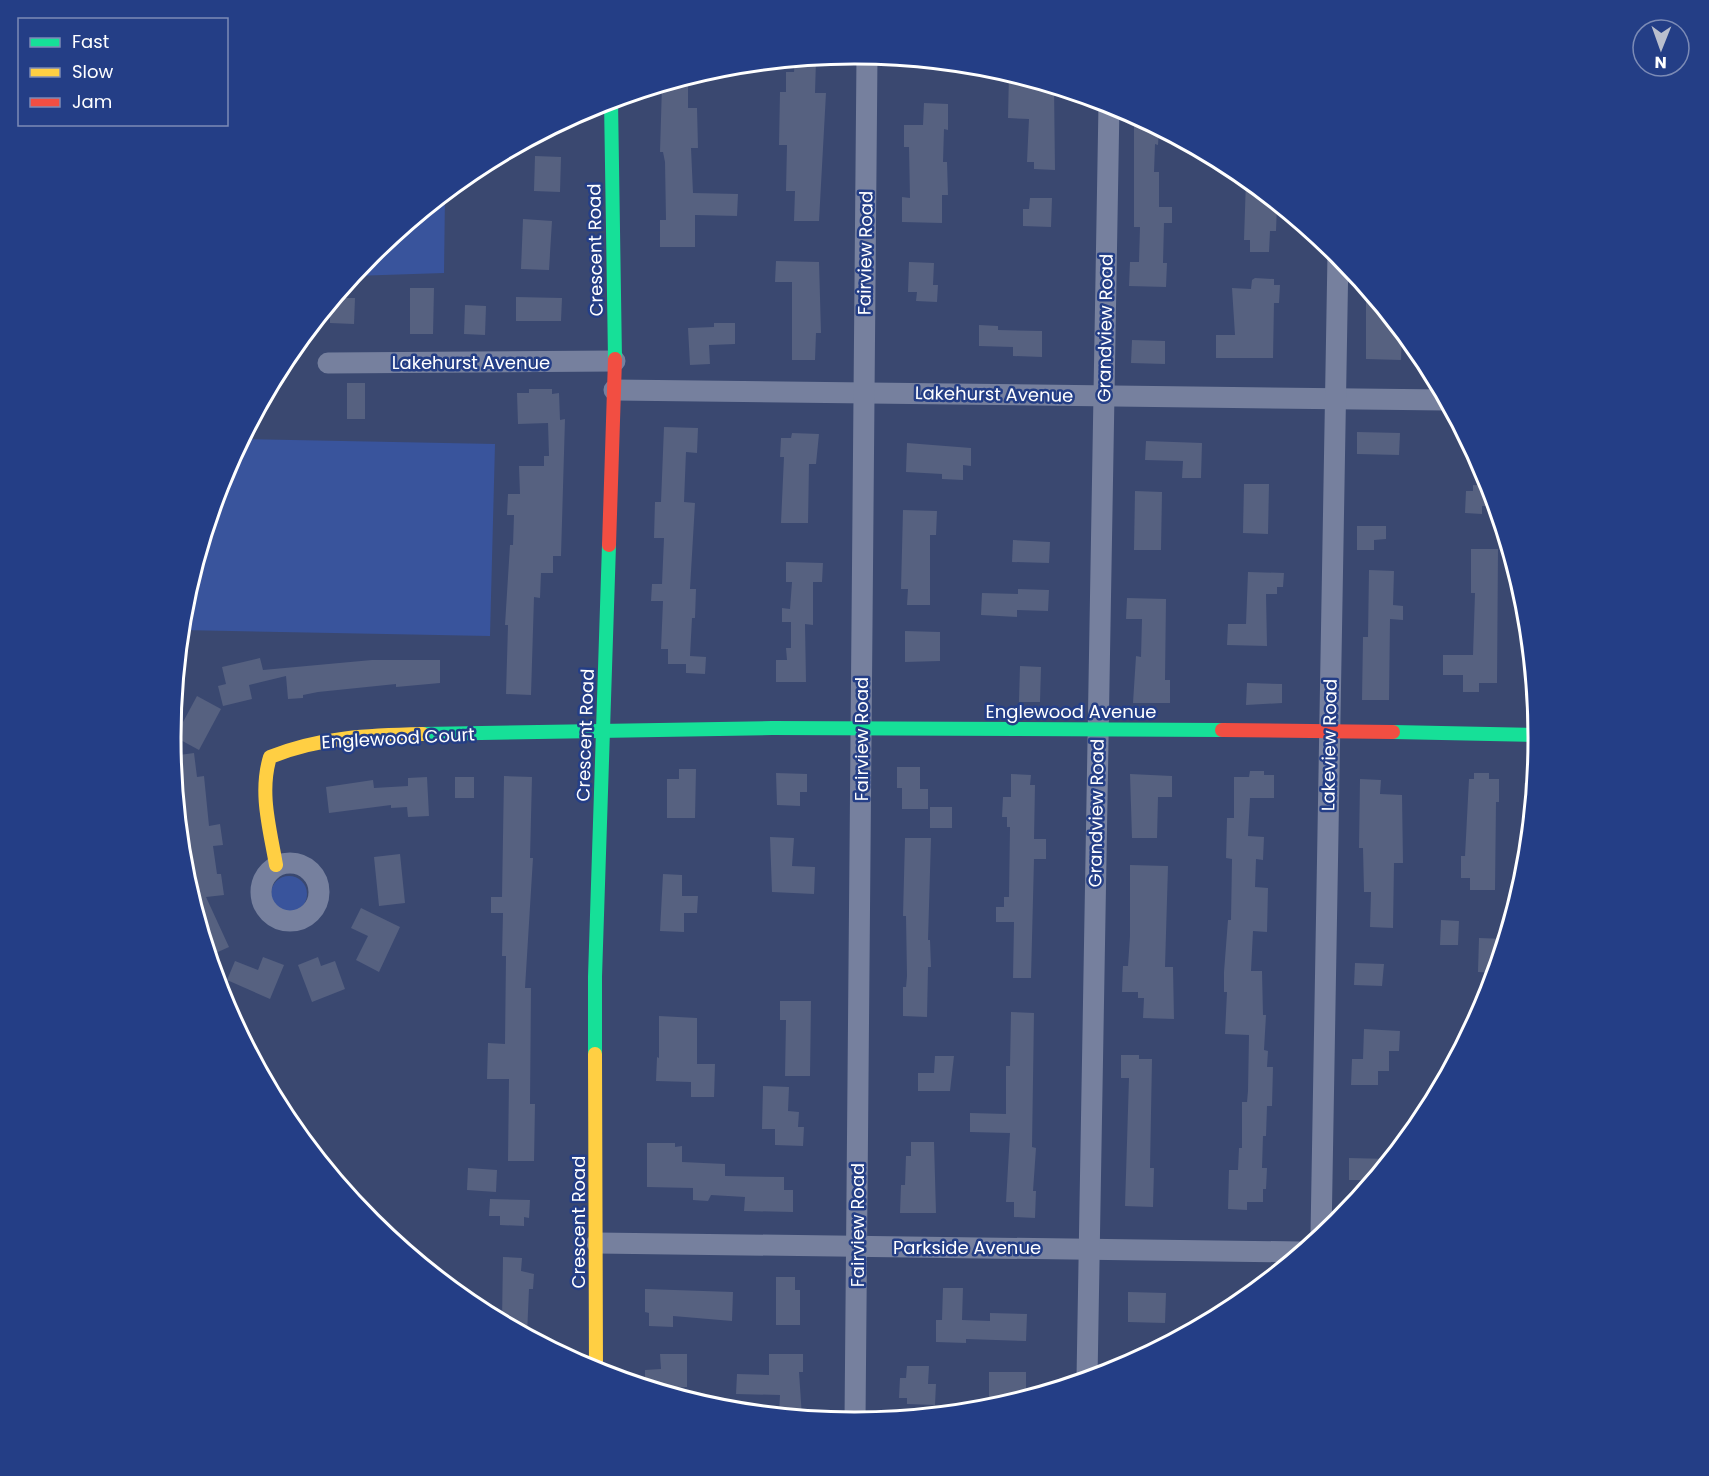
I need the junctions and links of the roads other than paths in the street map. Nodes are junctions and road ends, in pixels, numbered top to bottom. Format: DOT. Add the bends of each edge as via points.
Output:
graph roads {
  1 [pos="867,65"];
  2 [pos="611,110"];
  3 [pos="1109,115"];
  4 [pos="1338,269"];
  5 [pos="615,362"];
  6 [pos="328,363"];
  7 [pos="614,390"];
  8 [pos="864,393"];
  9 [pos="1104,395"];
  10 [pos="1335,399"];
  11 [pos="1437,400"];
  12 [pos="861,727"];
  13 [pos="1097,729"];
  14 [pos="603,730"];
  15 [pos="1329,731"];
  16 [pos="1528,735"];
  17 [pos="276,865"];
  18 [pos="1321,1223"];
  19 [pos="597,1243"];
  20 [pos="857,1246"];
  21 [pos="1089,1248"];
  22 [pos="1290,1252"];
  23 [pos="597,1360"];
  24 [pos="1087,1370"];
  25 [pos="855,1412"];
  1 -- 8 [label="street, Fairview Road"];
  2 -- 5 [label="street, Crescent Road"];
  3 -- 9 [label="street, Grandview Road"];
  4 -- 10 [label="street, Lakeview Road"];
  5 -- 6 [label="street, Lakehurst Avenue"];
  5 -- 7 [label="street, Crescent Road"];
  7 -- 8 [label="street, Lakehurst Avenue"];
  7 -- 14 [label="street, Crescent Road"];
  8 -- 9 [label="street, Lakehurst Avenue"];
  8 -- 12 [label="street, Fairview Road"];
  9 -- 10 [label="street, Lakehurst Avenue"];
  9 -- 13 [label="street, Grandview Road"];
  10 -- 11 [label="street, Lakehurst Avenue"];
  10 -- 15 [label="street, Lakeview Road"];
  12 -- 13 [label="street, Englewood Avenue"];
  12 -- 14 [label="street, Englewood Avenue"];
  12 -- 20 [label="street, Fairview Road"];
  13 -- 15 [label="street, Englewood Avenue"];
  13 -- 21 [label="street, Grandview Road"];
  14 -- 17 [label="street, Englewood Court" via="365,737 280,751 270,757 264,784"];
  14 -- 19 [label="street, Crescent Road" via="595,977"];
  15 -- 16 [label="street, Englewood Avenue"];
  15 -- 18 [label="street, Lakeview Road"];
  19 -- 20 [label="street, Parkside Avenue"];
  19 -- 23 [label="street, Crescent Road"];
  20 -- 21 [label="street, Parkside Avenue"];
  20 -- 25 [label="street, Fairview Road"];
  21 -- 22 [label="street, Parkside Avenue"];
  21 -- 24 [label="street, Grandview Road"];
}
